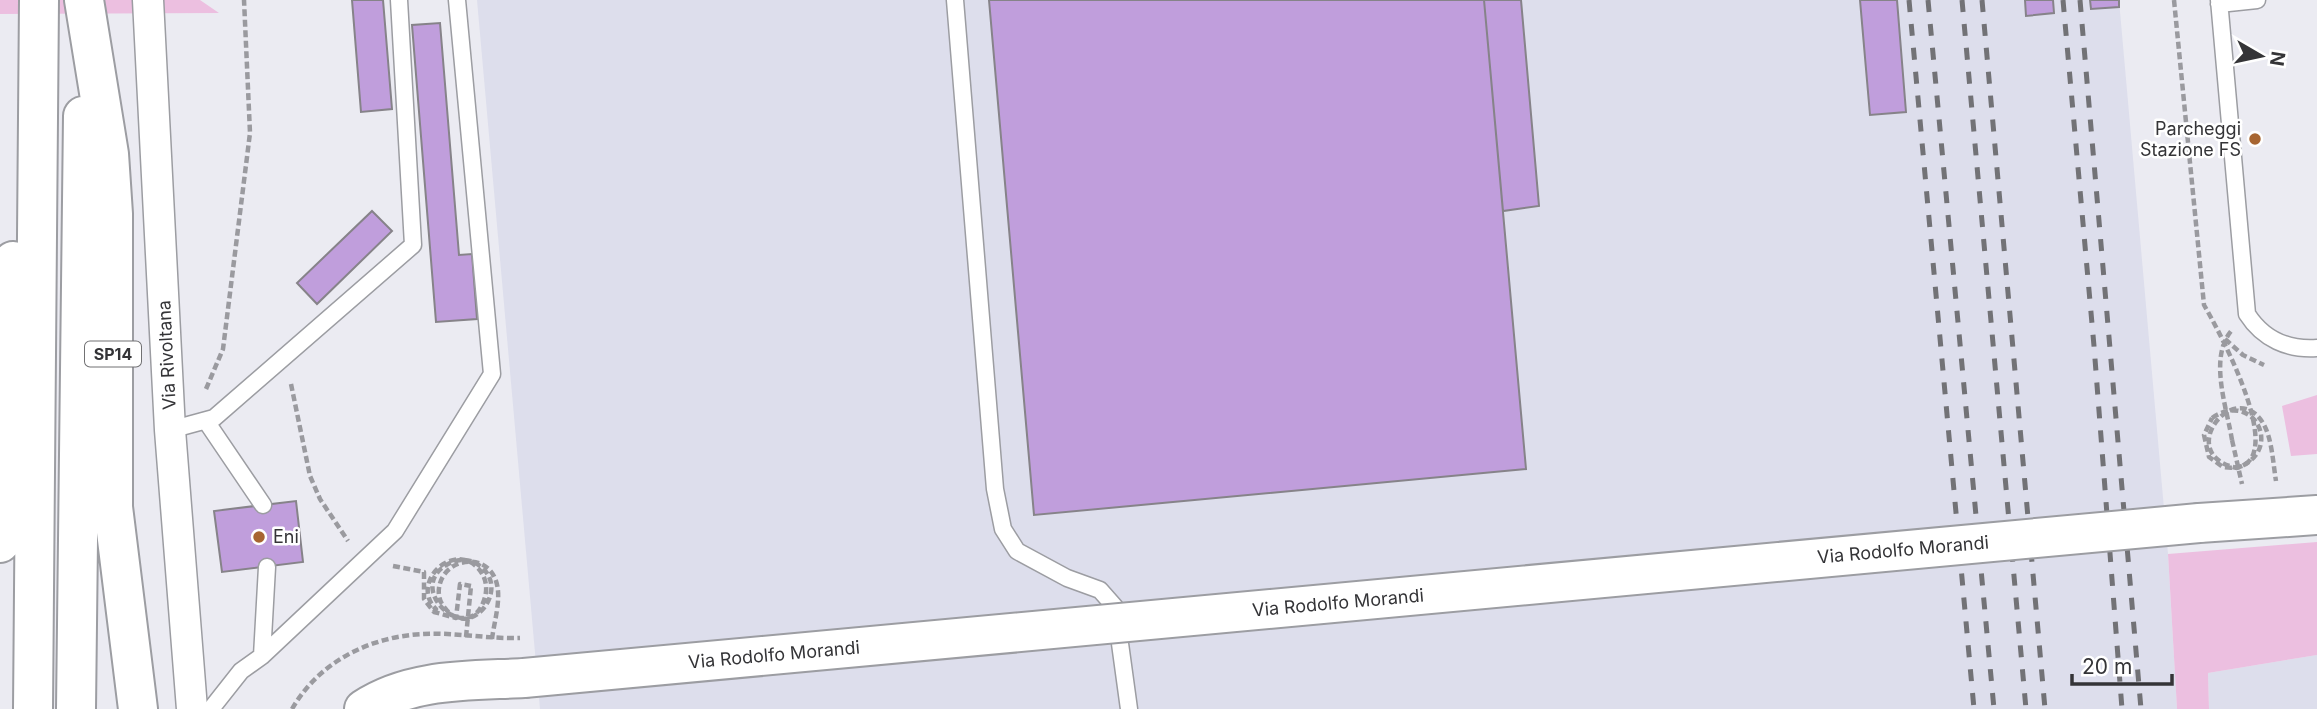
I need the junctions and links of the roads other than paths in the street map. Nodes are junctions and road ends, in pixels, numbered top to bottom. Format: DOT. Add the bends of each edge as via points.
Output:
graph roads {
  1 [pos="39,0"];
  2 [pos="84,0"];
  3 [pos="148,0"];
  4 [pos="399,0"];
  5 [pos="457,0"];
  6 [pos="956,0"];
  7 [pos="2257,0"];
  8 [pos="2219,2"];
  9 [pos="40,44"];
  10 [pos="2317,348"];
  11 [pos="206,421"];
  12 [pos="170,430"];
  13 [pos="263,505"];
  14 [pos="2317,515"];
  15 [pos="0,543"];
  16 [pos="267,567"];
  17 [pos="262,656"];
  18 [pos="33,709"];
  19 [pos="76,709"];
  20 [pos="138,709"];
  21 [pos="192,709"];
  22 [pos="211,709"];
  23 [pos="364,709"];
  24 [pos="1129,709"];
  1 -- 9 [label="main road"];
  2 -- 19 [label="main road, SP14"];
  2 -- 20 [label="main road, SP14" via="113,214 113,507"];
  3 -- 12 [label="street, Via Rivoltana"];
  4 -- 11 [label="lane" via="413,245"];
  5 -- 17 [label="lane" via="492,374 395,531"];
  6 -- 24 [label="lane" via="995,489 1003,529 1017,551 1108,595 1119,618"];
  7 -- 8 [label="lane"];
  8 -- 10 [label="lane" via="2247,314 2269,338 2297,349"];
  9 -- 15 [label="main road" via="12,275 8,445"];
  9 -- 18 [label="main road"];
  11 -- 12 [label="lane"];
  11 -- 13 [label="lane"];
  12 -- 21 [label="street, Via Rivoltana"];
  14 -- 23 [label="main road, Via Rodolfo Morandi, bridge" via="425,685 382,698"];
  16 -- 17 [label="lane"];
  17 -- 22 [label="lane" via="241,671"];
}
